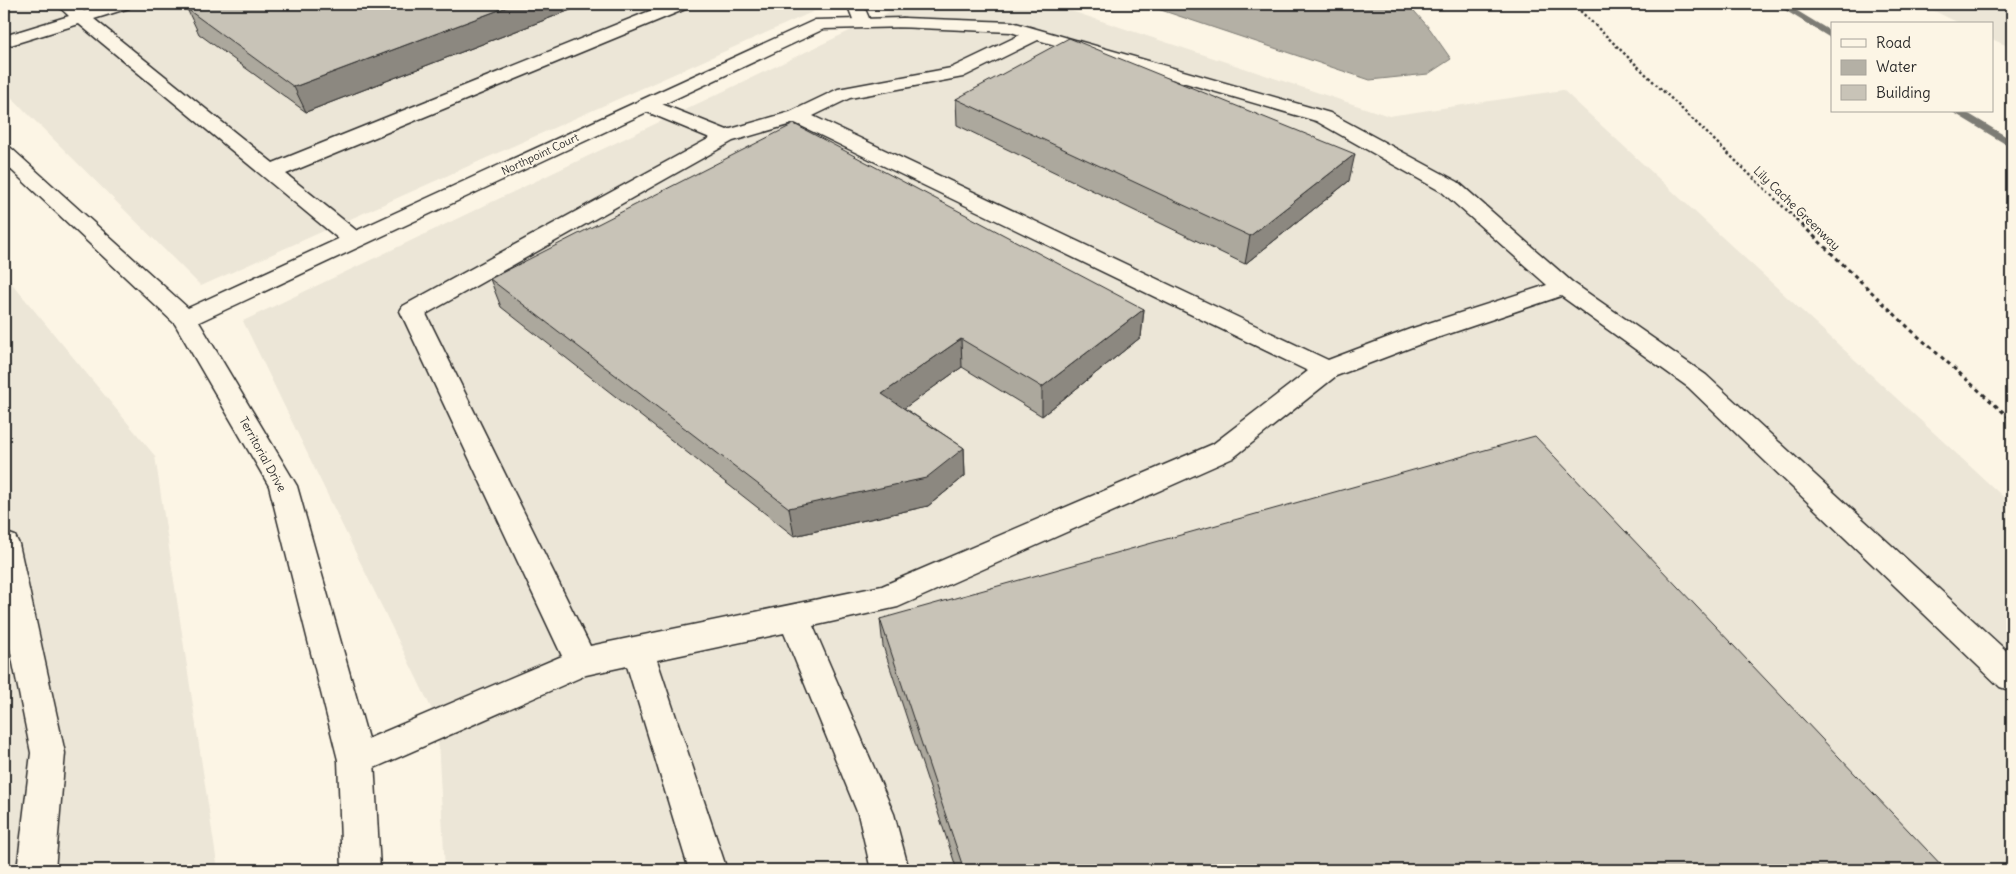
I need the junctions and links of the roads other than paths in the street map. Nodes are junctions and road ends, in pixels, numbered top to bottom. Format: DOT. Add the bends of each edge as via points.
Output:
graph roads {
  1 [pos="65,4"];
  2 [pos="123,4"];
  3 [pos="682,4"];
  4 [pos="855,4"];
  5 [pos="82,17"];
  6 [pos="862,23"];
  7 [pos="1037,34"];
  8 [pos="4,42"];
  9 [pos="647,105"];
  10 [pos="797,116"];
  11 [pos="726,137"];
  12 [pos="4,152"];
  13 [pos="271,172"];
  14 [pos="354,240"];
  15 [pos="1564,287"];
  16 [pos="185,319"];
  17 [pos="1326,370"];
  18 [pos="4,544"];
  19 [pos="794,618"];
  20 [pos="638,650"];
  21 [pos="581,662"];
  22 [pos="2012,676"];
  23 [pos="356,760"];
  24 [pos="36,870"];
  25 [pos="361,870"];
  26 [pos="708,870"];
  27 [pos="890,870"];
  1 -- 5 [label="street"];
  2 -- 5 [label="street"];
  3 -- 13 [label="street"];
  4 -- 6 [label="street"];
  5 -- 8 [label="street"];
  5 -- 13 [label="street"];
  6 -- 7 [label="street, Northpoint Court" via="1012,27"];
  6 -- 9 [label="street, Northpoint Court" via="822,24"];
  7 -- 10 [label="street" via="956,74 845,93"];
  7 -- 15 [label="street, Northpoint Court" via="1323,117 1450,187"];
  9 -- 11 [label="street"];
  9 -- 14 [label="street, Northpoint Court"];
  10 -- 11 [label="street"];
  10 -- 17 [label="street"];
  11 -- 21 [label="street" via="412,311"];
  12 -- 16 [label="street, Territorial Drive"];
  13 -- 14 [label="street"];
  14 -- 16 [label="street, Northpoint Court"];
  15 -- 17 [label="street"];
  15 -- 22 [label="street, Northpoint Court" via="1696,381"];
  16 -- 23 [label="street, Territorial Drive" via="283,486"];
  17 -- 19 [label="street" via="1223,451 887,598"];
  18 -- 24 [label="street" via="48,753"];
  19 -- 20 [label="street"];
  19 -- 27 [label="street" via="876,814"];
  20 -- 21 [label="street"];
  20 -- 26 [label="street"];
  21 -- 23 [label="street"];
  23 -- 25 [label="street, Territorial Drive"];
}
